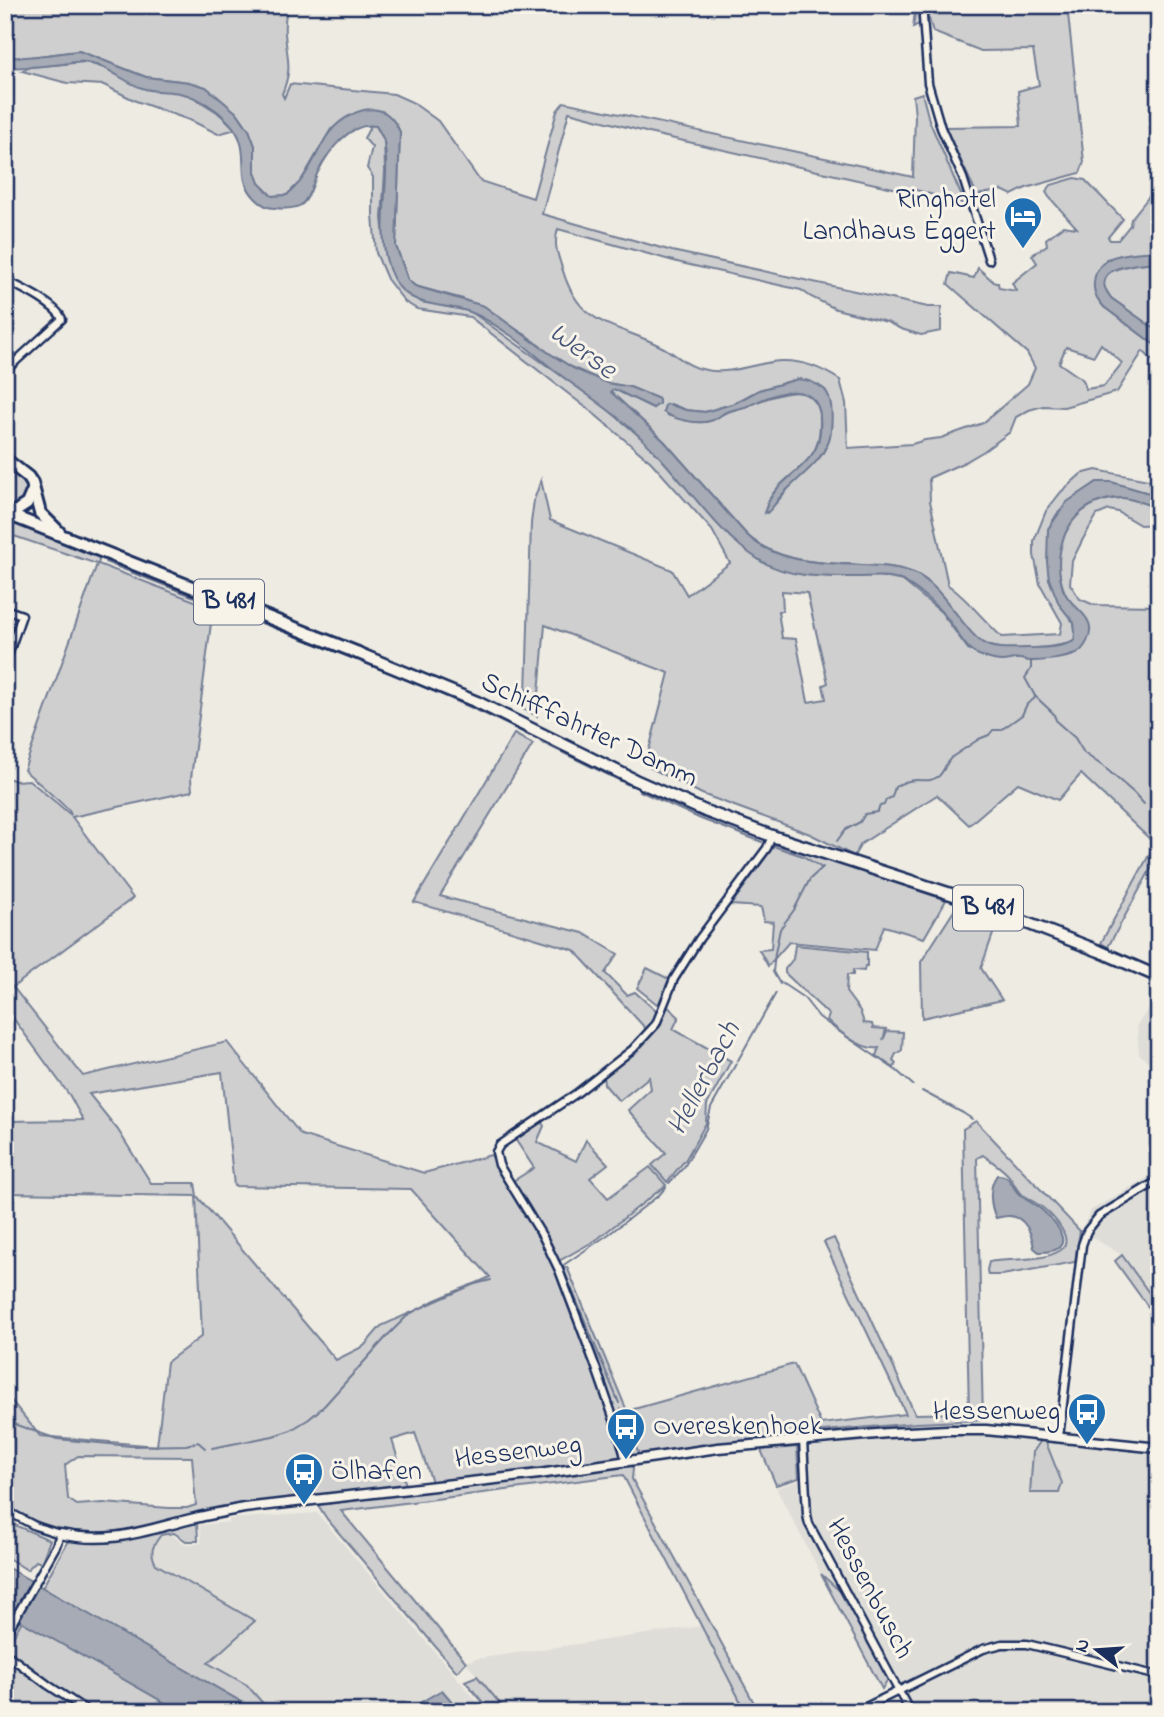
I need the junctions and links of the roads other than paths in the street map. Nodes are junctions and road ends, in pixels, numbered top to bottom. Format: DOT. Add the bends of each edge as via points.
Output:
graph roads {
  1 [pos="924,5"];
  2 [pos="989,260"];
  3 [pos="5,280"];
  4 [pos="5,371"];
  5 [pos="5,458"];
  6 [pos="33,490"];
  7 [pos="7,514"];
  8 [pos="64,536"];
  9 [pos="5,609"];
  10 [pos="358,653"];
  11 [pos="5,664"];
  12 [pos="772,836"];
  13 [pos="1159,977"];
  14 [pos="1159,1180"];
  15 [pos="1059,1437"];
  16 [pos="803,1440"];
  17 [pos="1159,1448"];
  18 [pos="626,1461"];
  19 [pos="5,1510"];
  20 [pos="60,1534"];
  21 [pos="5,1636"];
  22 [pos="5,1653"];
  23 [pos="1159,1676"];
  24 [pos="900,1692"];
  25 [pos="89,1712"];
  26 [pos="856,1712"];
  27 [pos="910,1712"];
  1 -- 2 [label="street" via="928,83"];
  3 -- 4 [label="street" via="53,307 62,320"];
  5 -- 6 [label="highway, B 481" via="28,477"];
  6 -- 7 [label="highway, B 481" via="27,504"];
  6 -- 8 [label="highway, B 481" via="40,513"];
  7 -- 8 [label="highway, Schifffahrter Damm / B 481"];
  8 -- 10 [label="highway, Schifffahrter Damm / B 481"];
  9 -- 11 [label="street" via="22,615"];
  10 -- 12 [label="main road, Schifffahrter Damm / B 481" via="489,708 664,793"];
  12 -- 13 [label="main road, Schifffahrter Damm / B 481" via="957,896"];
  12 -- 18 [label="street" via="674,979 656,1024 633,1049 500,1144 496,1152 559,1270"];
  14 -- 15 [label="street" via="1099,1216 1087,1231"];
  15 -- 16 [label="street, Hessenweg" via="947,1430"];
  15 -- 17 [label="street, Hessenweg"];
  16 -- 18 [label="street, Hessenweg"];
  16 -- 24 [label="street, Hessenbusch" via="809,1524"];
  18 -- 20 [label="street, Hessenweg" via="244,1508 111,1538"];
  19 -- 20 [label="street"];
  20 -- 21 [label="street"];
  22 -- 25 [label="street"];
  23 -- 24 [label="street" via="1016,1643 983,1649"];
  24 -- 26 [label="street"];
  24 -- 27 [label="street, Hessenbusch"];
}
